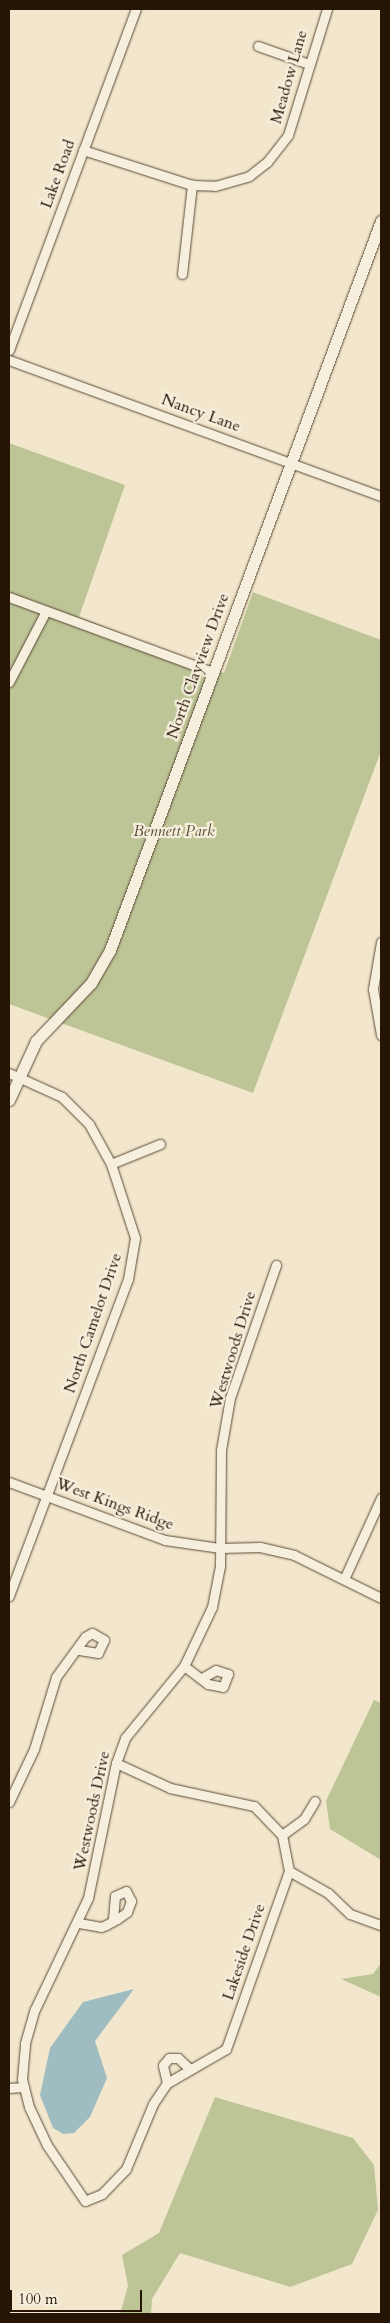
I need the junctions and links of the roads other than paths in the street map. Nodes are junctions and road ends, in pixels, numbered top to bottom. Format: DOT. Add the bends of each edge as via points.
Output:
graph roads {
  1 [pos="136,9"];
  2 [pos="327,9"];
  3 [pos="258,46"];
  4 [pos="309,64"];
  5 [pos="83,150"];
  6 [pos="192,185"];
  7 [pos="381,221"];
  8 [pos="182,274"];
  9 [pos="9,350"];
  10 [pos="9,360"];
  11 [pos="291,462"];
  12 [pos="381,496"];
  13 [pos="9,597"];
  14 [pos="46,612"];
  15 [pos="213,672"];
  16 [pos="9,682"];
  17 [pos="381,942"];
  18 [pos="381,1035"];
  19 [pos="14,1075"];
  20 [pos="9,1100"];
  21 [pos="160,1144"];
  22 [pos="111,1164"];
  23 [pos="276,1265"];
  24 [pos="9,1482"];
  25 [pos="47,1495"];
  26 [pos="381,1498"];
  27 [pos="220,1548"];
  28 [pos="344,1578"];
  29 [pos="9,1596"];
  30 [pos="381,1598"];
  31 [pos="79,1650"];
  32 [pos="184,1666"];
  33 [pos="202,1678"];
  34 [pos="116,1763"];
  35 [pos="9,1802"];
  36 [pos="315,1802"];
  37 [pos="282,1835"];
  38 [pos="289,1871"];
  39 [pos="113,1921"];
  40 [pos="79,1923"];
  41 [pos="381,1925"];
  42 [pos="190,2069"];
  43 [pos="167,2083"];
  44 [pos="23,2087"];
  45 [pos="9,2088"];
  46 [pos="85,2201"];
  1 -- 5 [label="street, Lake Road"];
  2 -- 4 [label="street, Meadow Lane"];
  3 -- 4 [label="street"];
  4 -- 6 [label="street, Meadow Lane" via="294,122 267,162 227,184"];
  5 -- 6 [label="street, Meadow Lane"];
  5 -- 9 [label="street, Lake Road"];
  6 -- 8 [label="street"];
  7 -- 11 [label="street, North Clayview Drive"];
  10 -- 11 [label="street, Nancy Lane"];
  11 -- 12 [label="street, Nancy Lane"];
  11 -- 15 [label="street, North Clayview Drive"];
  13 -- 14 [label="street"];
  14 -- 15 [label="street"];
  14 -- 16 [label="street"];
  15 -- 19 [label="street, North Clayview Drive" via="110,950 91,983 36,1041"];
  17 -- 18 [label="street" via="373,990"];
  19 -- 20 [label="street, North Clayview Drive"];
  19 -- 22 [label="street, North Camelot Drive" via="72,1105 89,1124"];
  21 -- 22 [label="street"];
  22 -- 25 [label="street, North Camelot Drive" via="134,1229 133,1259"];
  23 -- 27 [label="street, Westwoods Drive" via="230,1398 221,1450"];
  24 -- 25 [label="street, West Kings Ridge"];
  25 -- 27 [label="street, West Kings Ridge" via="166,1540"];
  25 -- 29 [label="street, North Camelot Drive"];
  26 -- 28 [label="street"];
  27 -- 28 [label="street, West Kings Ridge" via="260,1547 294,1555"];
  27 -- 32 [label="street, Westwoods Drive" via="212,1607"];
  28 -- 30 [label="street, West Kings Ridge"];
  31 -- 35 [label="street" via="56,1677 34,1749"];
  32 -- 33 [label="street"];
  32 -- 34 [label="street, Westwoods Drive" via="132,1726"];
  34 -- 37 [label="street" via="170,1788 244,1801 264,1812"];
  34 -- 40 [label="street, Westwoods Drive" via="95,1871"];
  36 -- 37 [label="street" via="304,1819"];
  37 -- 38 [label="street"];
  38 -- 41 [label="street" via="328,1893 350,1914"];
  38 -- 42 [label="street, Lakeside Drive" via="229,2043 218,2057"];
  39 -- 40 [label="street" via="95,1928"];
  40 -- 44 [label="street, Westwoods Drive" via="29,2026"];
  42 -- 43 [label="street, Lakeside Drive"];
  42 -- 43 [label="street" via="178,2058 169,2058 163,2065"];
  43 -- 46 [label="street, Lakeside Drive" via="153,2104 126,2169 102,2194"];
  44 -- 45 [label="street"];
  44 -- 46 [label="street, Westwoods Drive" via="43,2137"];
}
